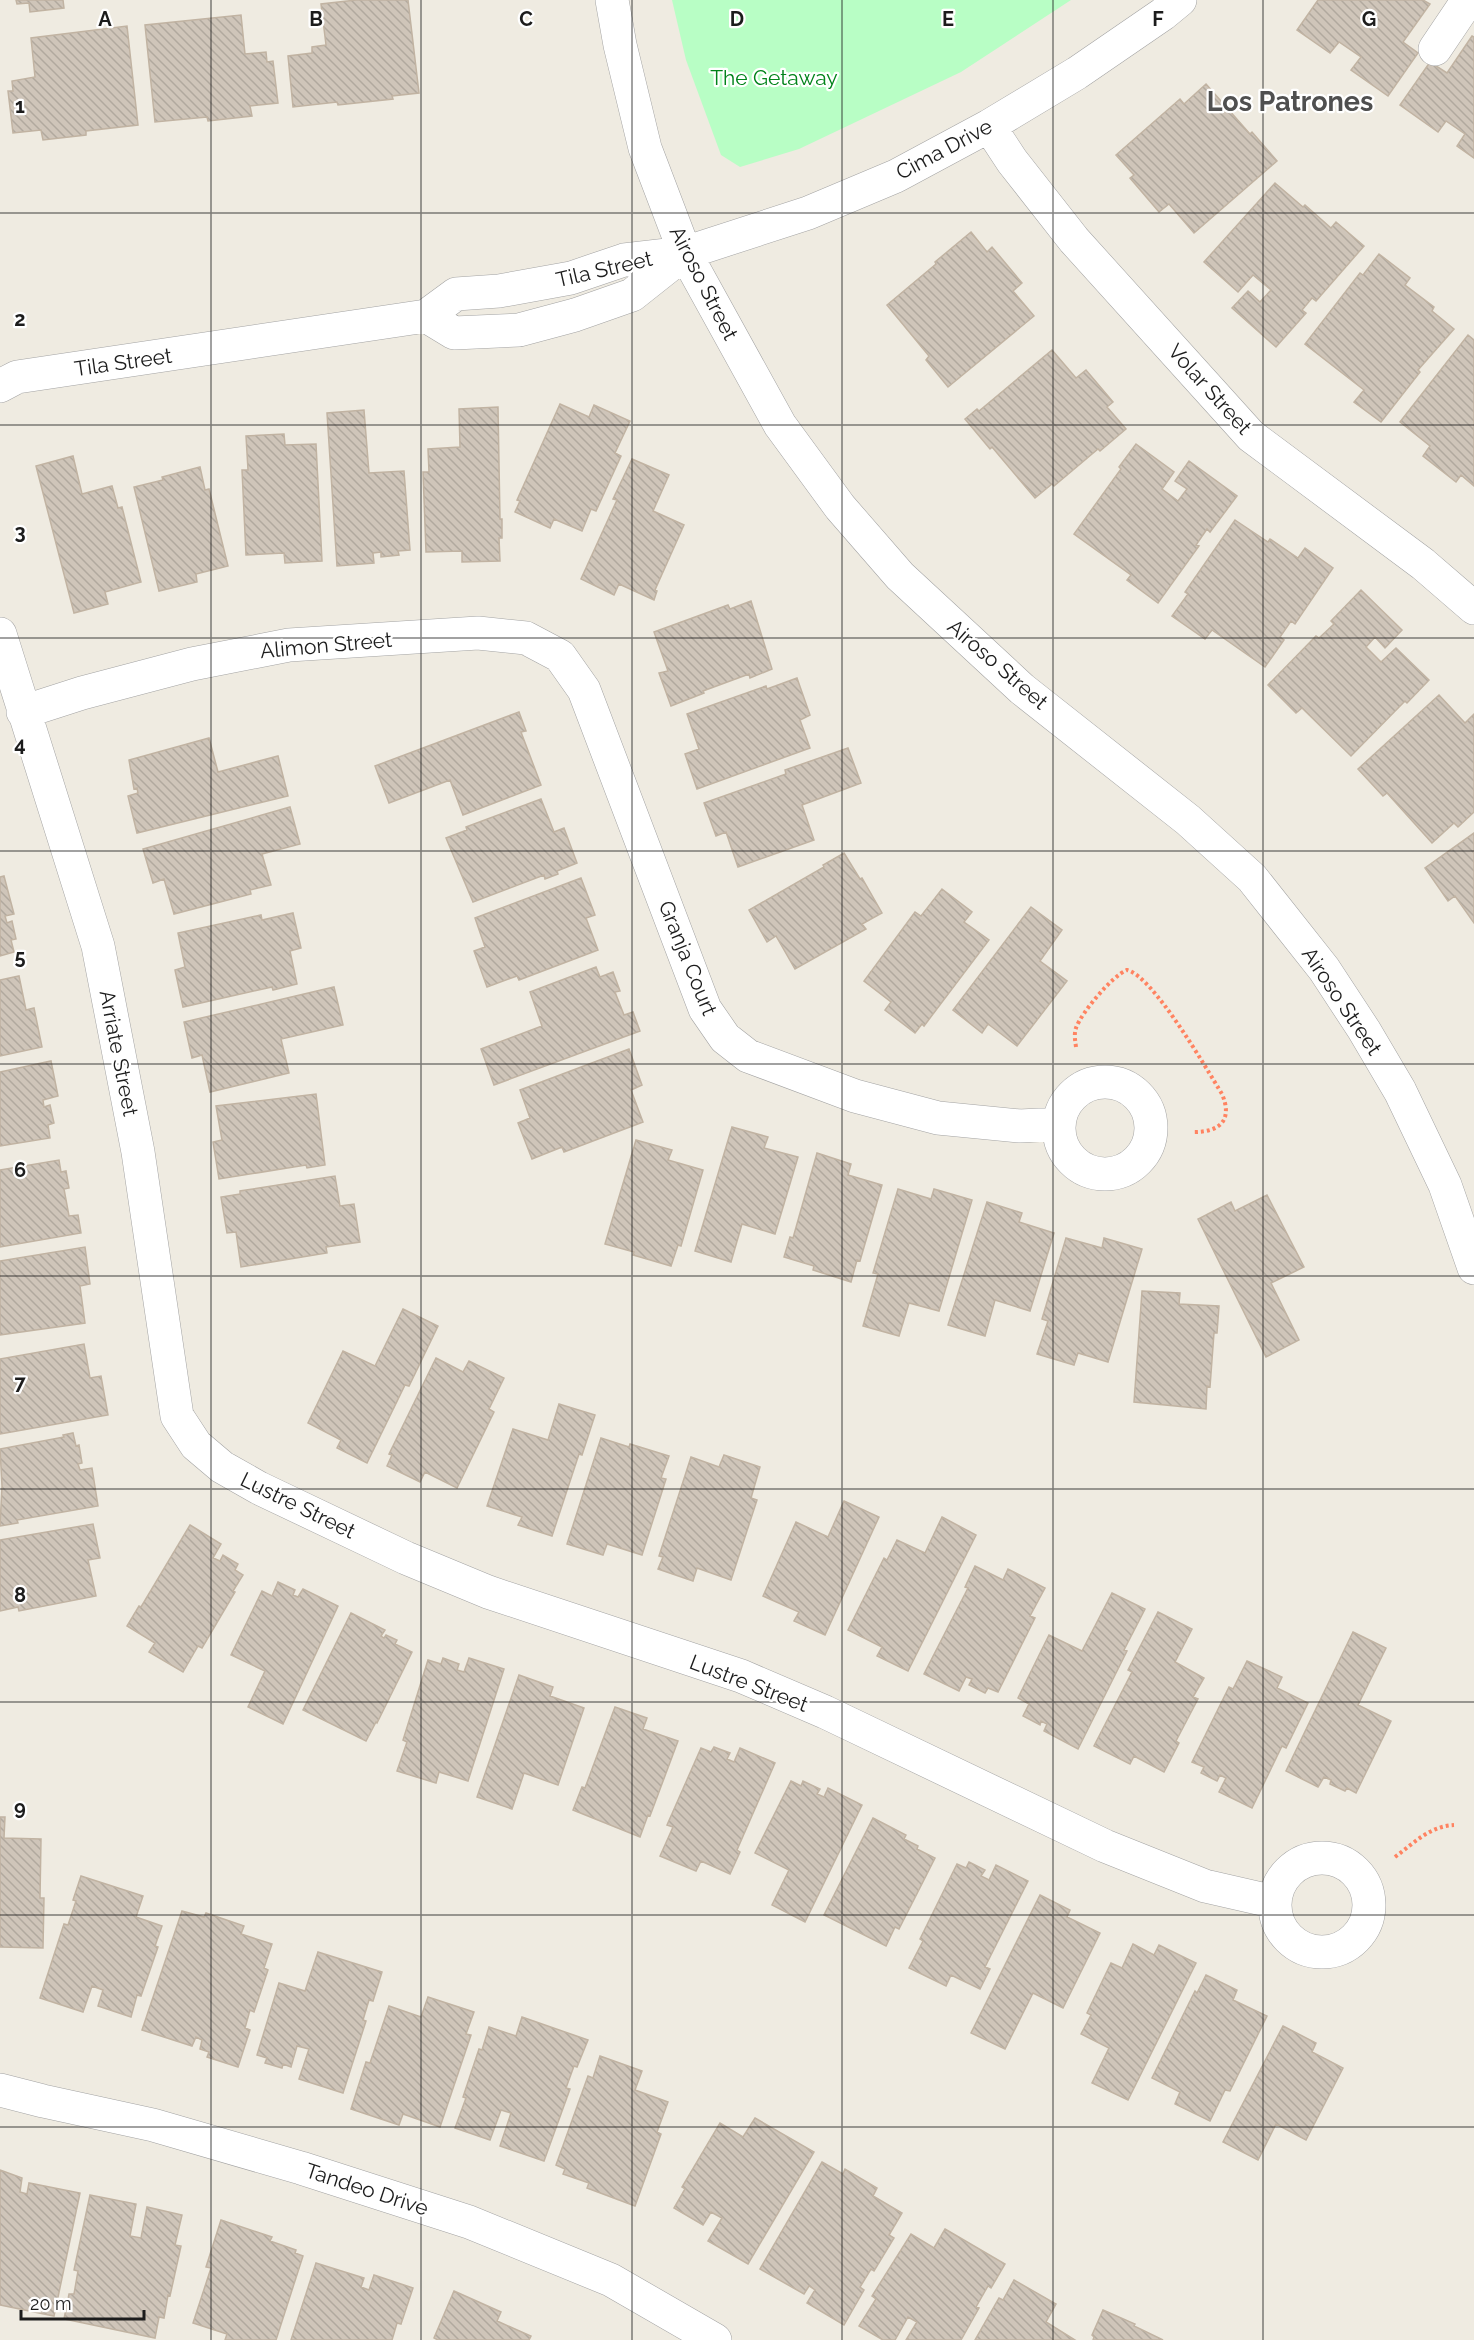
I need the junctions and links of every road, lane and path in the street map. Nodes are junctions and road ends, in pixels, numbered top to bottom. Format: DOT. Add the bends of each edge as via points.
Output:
graph roads {
  1 [pos="612,0"];
  2 [pos="1180,0"];
  3 [pos="1468,0"];
  4 [pos="1435,49"];
  5 [pos="989,126"];
  6 [pos="685,253"];
  7 [pos="0,386"];
  8 [pos="1474,608"];
  9 [pos="0,634"];
  10 [pos="560,656"];
  11 [pos="23,712"];
  12 [pos="1076,1047"];
  13 [pos="1058,1124"];
  14 [pos="1194,1132"];
  15 [pos="1474,1268"];
  16 [pos="222,1467"];
  17 [pos="1454,1825"];
  18 [pos="1395,1857"];
  19 [pos="1275,1902"];
  20 [pos="0,2090"];
  21 [pos="715,2340"];
  1 -- 6 [label="street, Airoso Street" via="645,148"];
  2 -- 5 [label="street, Cima Drive" via="1077,73"];
  3 -- 4 [label="street"];
  5 -- 6 [label="street, Cima Drive" via="896,176 808,213"];
  5 -- 8 [label="street, Volar Street" via="1074,240 1251,436 1423,564"];
  6 -- 7 [label="street, Tila Street" via="624,260 571,278 499,291 456,294 426,316 17,377"];
  6 -- 15 [label="street, Airoso Street" via="780,425 840,507 900,576 1022,689 1188,820 1252,878 1324,969 1400,1091 1445,1185"];
  9 -- 11 [label="street, Arriate Street"];
  10 -- 11 [label="street, Alimon Street" via="526,639 477,633 289,645 192,664"];
  10 -- 13 [label="street, Granja Court" via="584,690 705,1009 725,1038 748,1056 855,1096 938,1118 1020,1126"];
  11 -- 16 [label="street, Arriate Street" via="98,946 138,1152 177,1416 196,1445"];
  12 -- 14 [label="path" via="1079,1021 1113,978 1126,970 1138,975 1174,1018 1226,1103 1226,1116 1218,1127"];
  16 -- 19 [label="street, Lustre Street" via="322,1519 488,1592 741,1676 1105,1846 1205,1886"];
  17 -- 18 [label="path" via="1431,1830"];
  20 -- 21 [label="street, Tandeo Drive" via="153,2125 469,2222 611,2280"];
}
